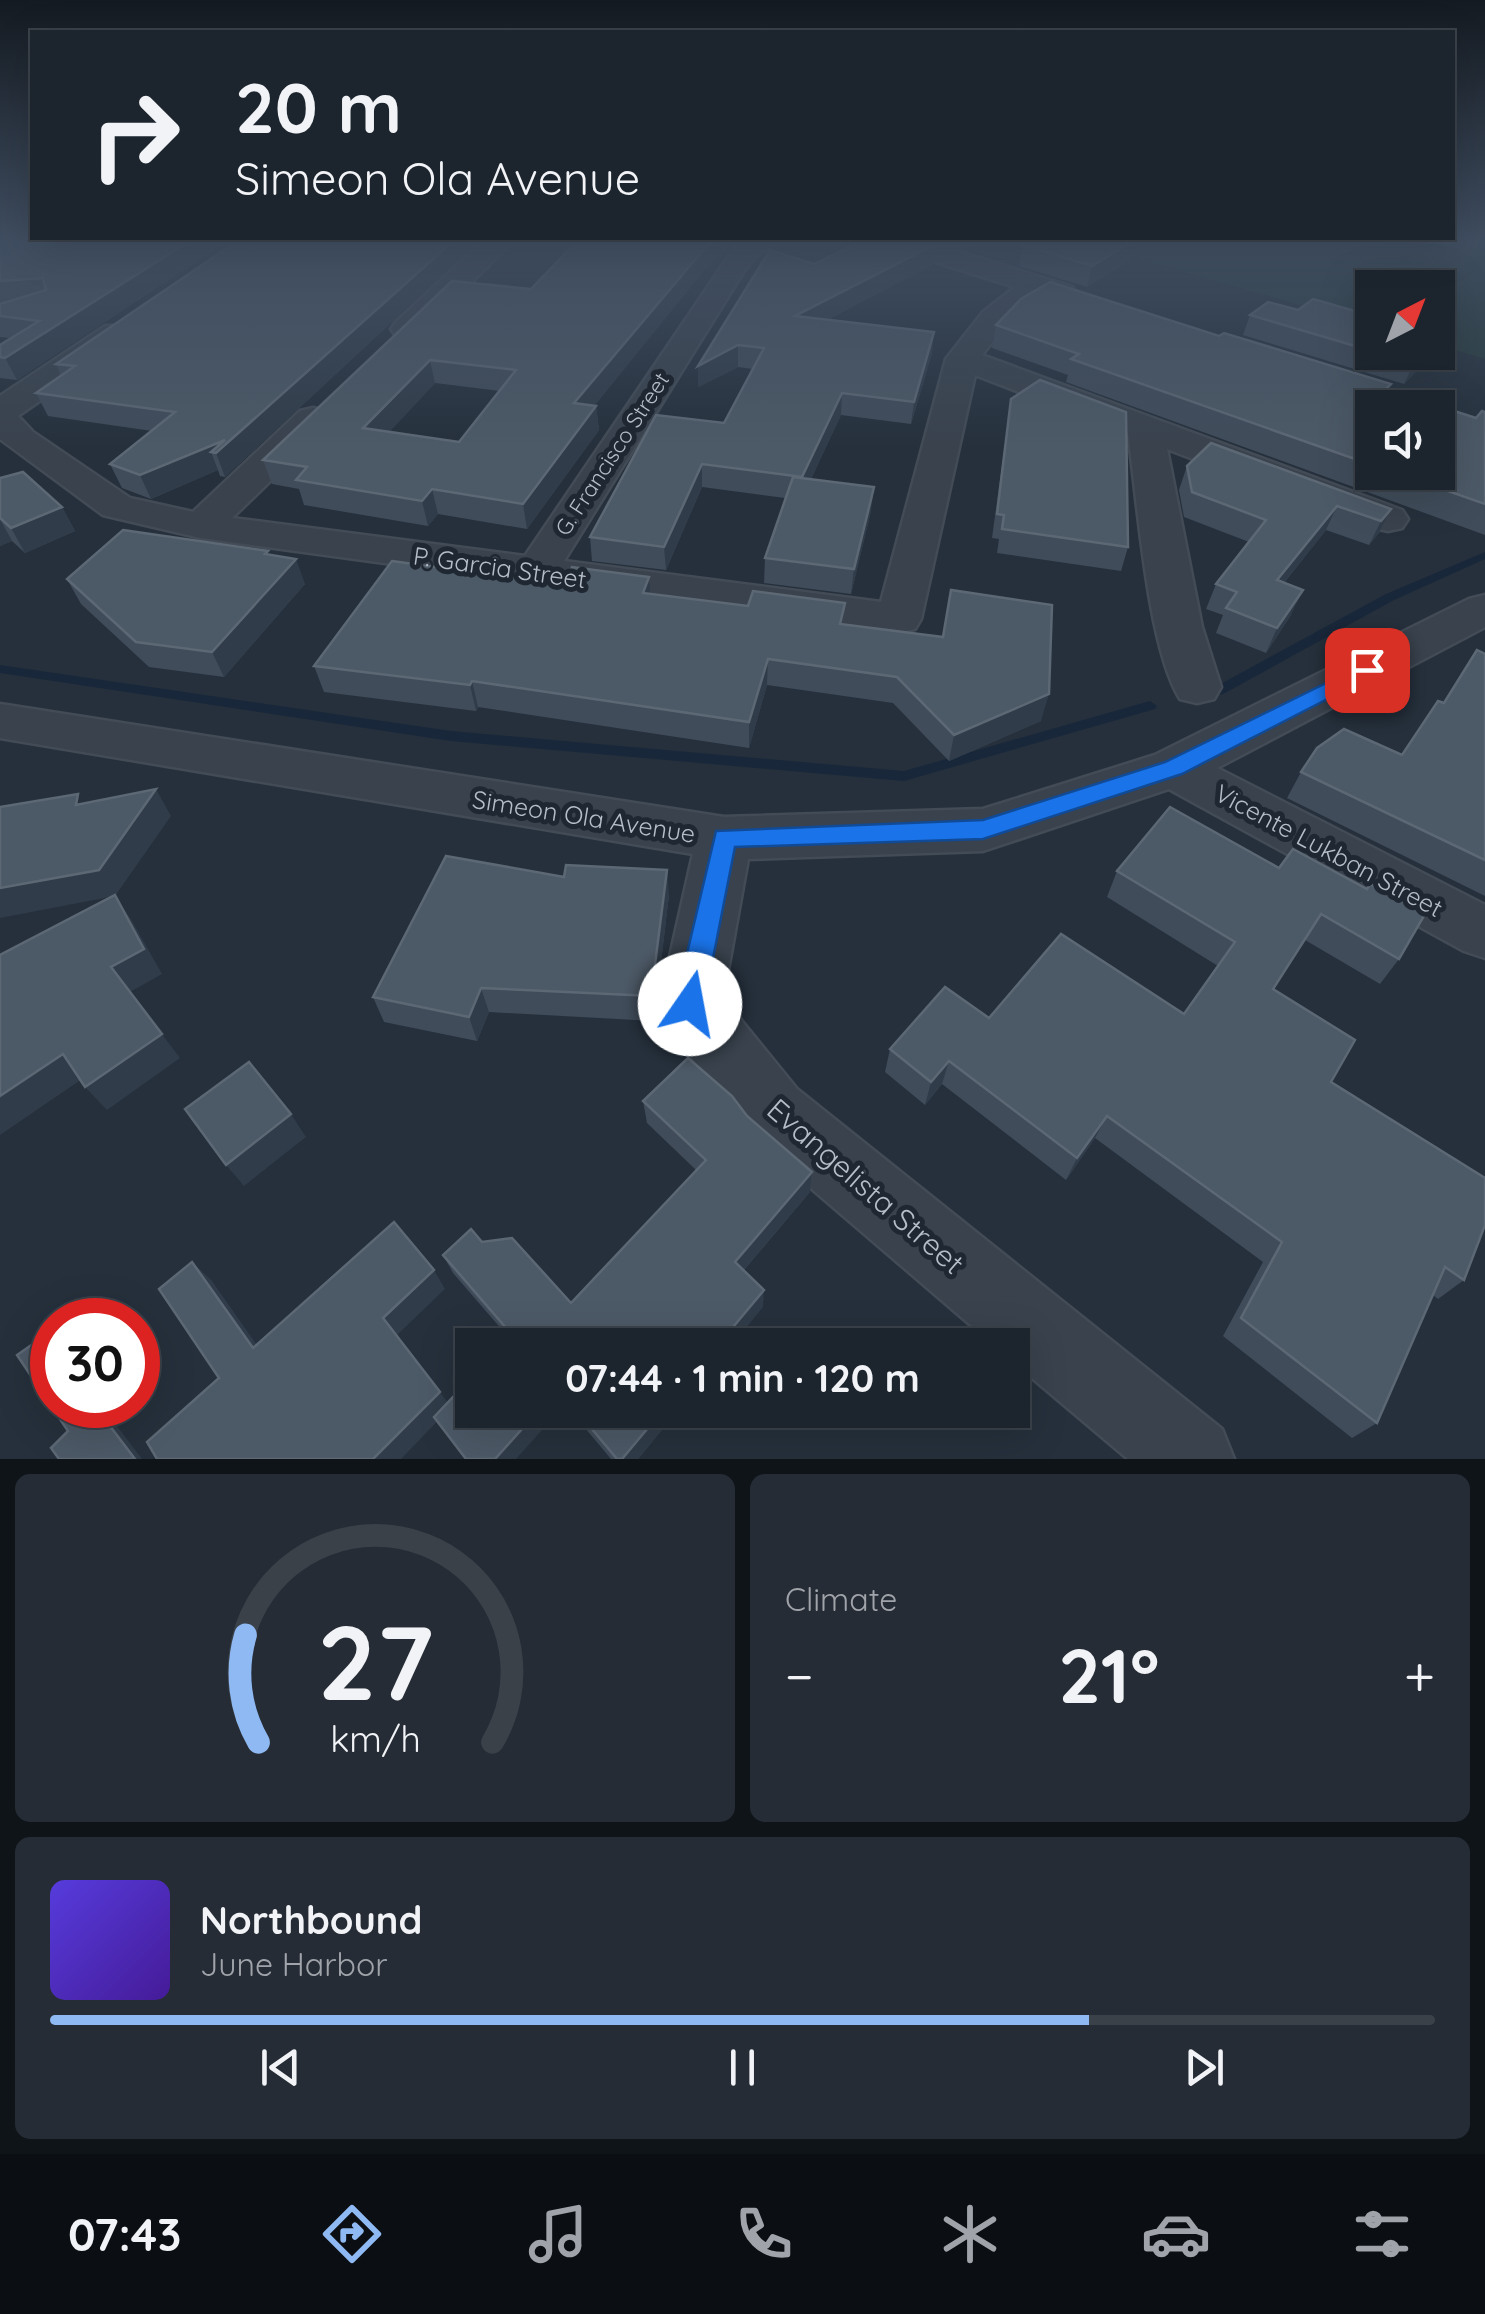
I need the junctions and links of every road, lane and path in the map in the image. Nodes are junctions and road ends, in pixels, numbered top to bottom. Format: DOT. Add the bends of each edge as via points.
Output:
graph roads {
  1 [pos="146,312"];
  2 [pos="425,312"];
  3 [pos="704,312"];
  4 [pos="1003,312"];
  5 [pos="384,351"];
  6 [pos="962,359"];
  7 [pos="342,392"];
  8 [pos="0,415"];
  9 [pos="1146,429"];
  10 [pos="1388,518"];
  11 [pos="201,526"];
  12 [pos="536,572"];
  13 [pos="1476,622"];
  14 [pos="1197,687"];
  15 [pos="0,721"];
  16 [pos="1174,768"];
  17 [pos="724,838"];
  18 [pos="1485,933"];
  19 [pos="1192,1459"];
  1 -- 8 [label="street"];
  2 -- 5 [label="street"];
  3 -- 12 [label="street, G. Francisco Street"];
  4 -- 6 [label="street, P. Garcia Street"];
  6 -- 9 [label="street"];
  6 -- 12 [label="street, P. Garcia Street" via="899,619"];
  7 -- 11 [label="street"];
  8 -- 11 [label="street, P. Garcia Street" via="20,440 117,507"];
  9 -- 10 [label="street"];
  9 -- 14 [label="street" via="1179,627"];
  11 -- 12 [label="street, P. Garcia Street"];
  13 -- 16 [label="street, Simeon Ola Avenue"];
  15 -- 17 [label="street, Simeon Ola Avenue"];
  16 -- 17 [label="street, Simeon Ola Avenue" via="983,830"];
  16 -- 18 [label="street, Vicente Lukban Street"];
  17 -- 19 [label="street, Evangelista Street" via="690,1004 773,1112"];
}
